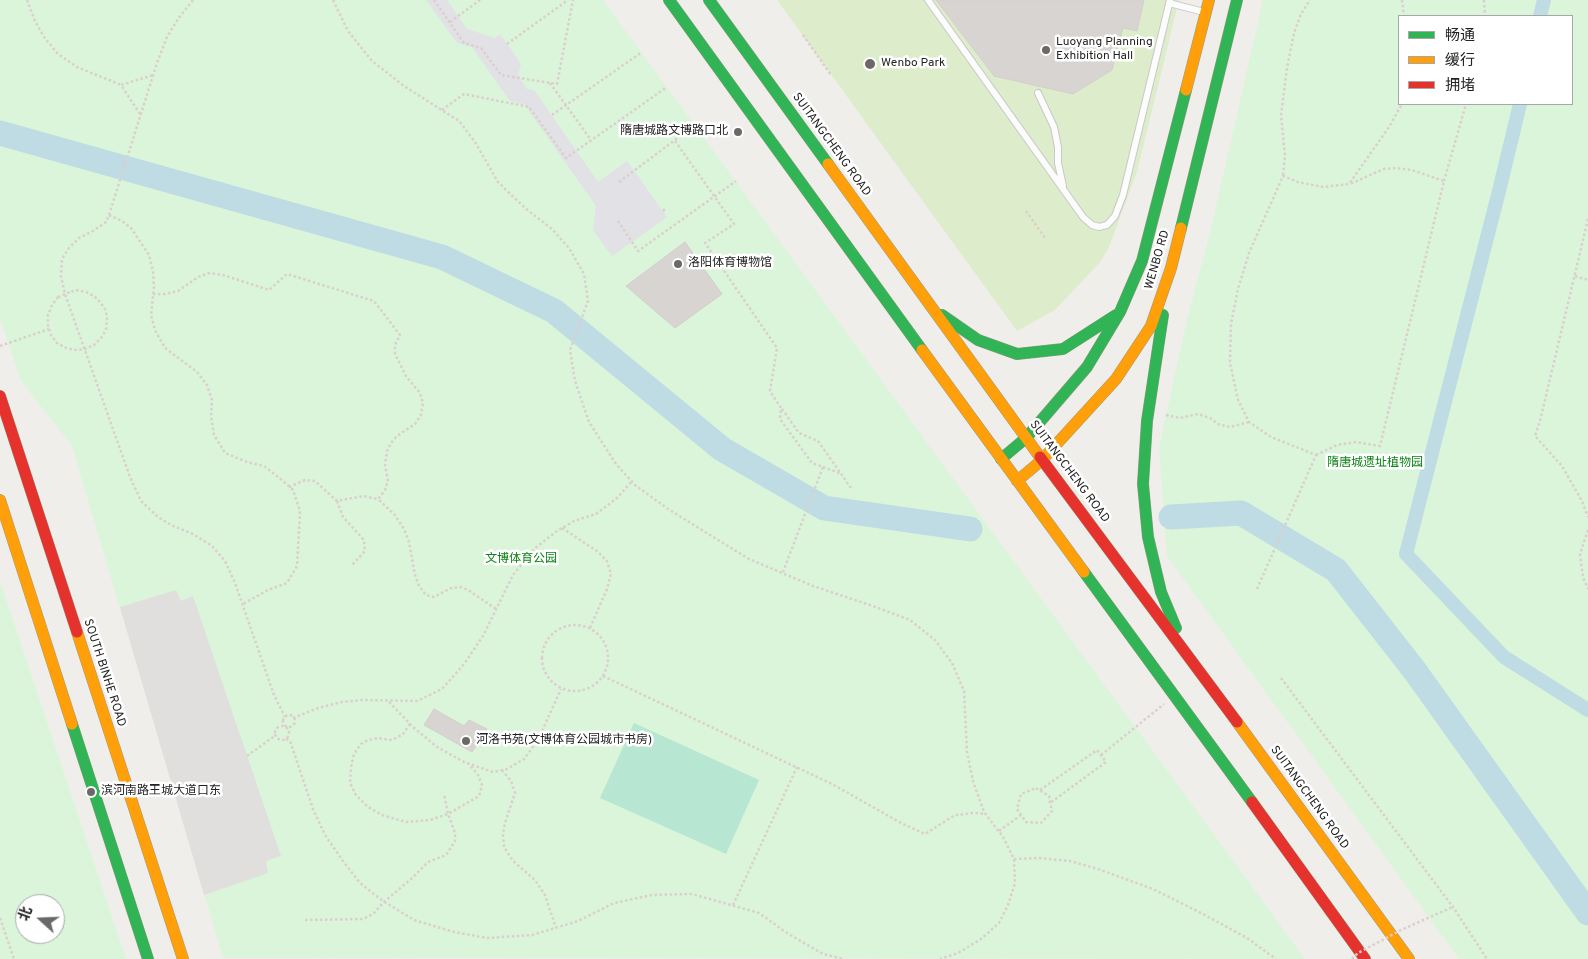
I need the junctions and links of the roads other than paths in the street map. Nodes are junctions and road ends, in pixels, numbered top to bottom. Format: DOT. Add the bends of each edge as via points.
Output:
graph roads {
  1 [pos="669,0"];
  2 [pos="709,0"];
  3 [pos="928,0"];
  4 [pos="1210,0"];
  5 [pos="1237,0"];
  6 [pos="1169,2"];
  7 [pos="1206,12"];
  8 [pos="1038,93"];
  9 [pos="1064,190"];
  10 [pos="1171,268"];
  11 [pos="932,309"];
  12 [pos="1120,312"];
  13 [pos="0,396"];
  14 [pos="1026,438"];
  15 [pos="1001,459"];
  16 [pos="1042,460"];
  17 [pos="1017,482"];
  18 [pos="0,500"];
  19 [pos="1184,650"];
  20 [pos="148,959"];
  21 [pos="183,959"];
  22 [pos="1365,959"];
  23 [pos="1409,959"];
  1 -- 15 [label="main road"];
  2 -- 11 [label="main road, SUITANGCHENG ROAD"];
  3 -- 9 [label="lane"];
  4 -- 7 [label="main road, WENBO RD"];
  5 -- 10 [label="main road, WENBO RD"];
  6 -- 7 [label="lane"];
  6 -- 9 [label="lane" via="1115,216 1107,225 1092,225"];
  7 -- 12 [label="main road, WENBO RD" via="1142,261"];
  8 -- 9 [label="lane" via="1054,127"];
  10 -- 16 [label="main road, WENBO RD" via="1151,326 1116,379"];
  10 -- 19 [label="main road" via="1156,351 1143,484 1148,537 1162,592"];
  11 -- 12 [label="main road" via="978,340 1017,354 1063,349"];
  11 -- 14 [label="main road, SUITANGCHENG ROAD"];
  12 -- 14 [label="main road, WENBO RD" via="1087,367"];
  13 -- 21 [label="main road, SOUTH BINHE ROAD"];
  14 -- 15 [label="main road, WENBO RD"];
  14 -- 16 [label="main road, SUITANGCHENG ROAD"];
  15 -- 17 [label="main road"];
  16 -- 17 [label="main road, WENBO RD"];
  16 -- 19 [label="main road, SUITANGCHENG ROAD"];
  17 -- 22 [label="main road"];
  18 -- 20 [label="main road"];
  19 -- 23 [label="main road, SUITANGCHENG ROAD"];
}
